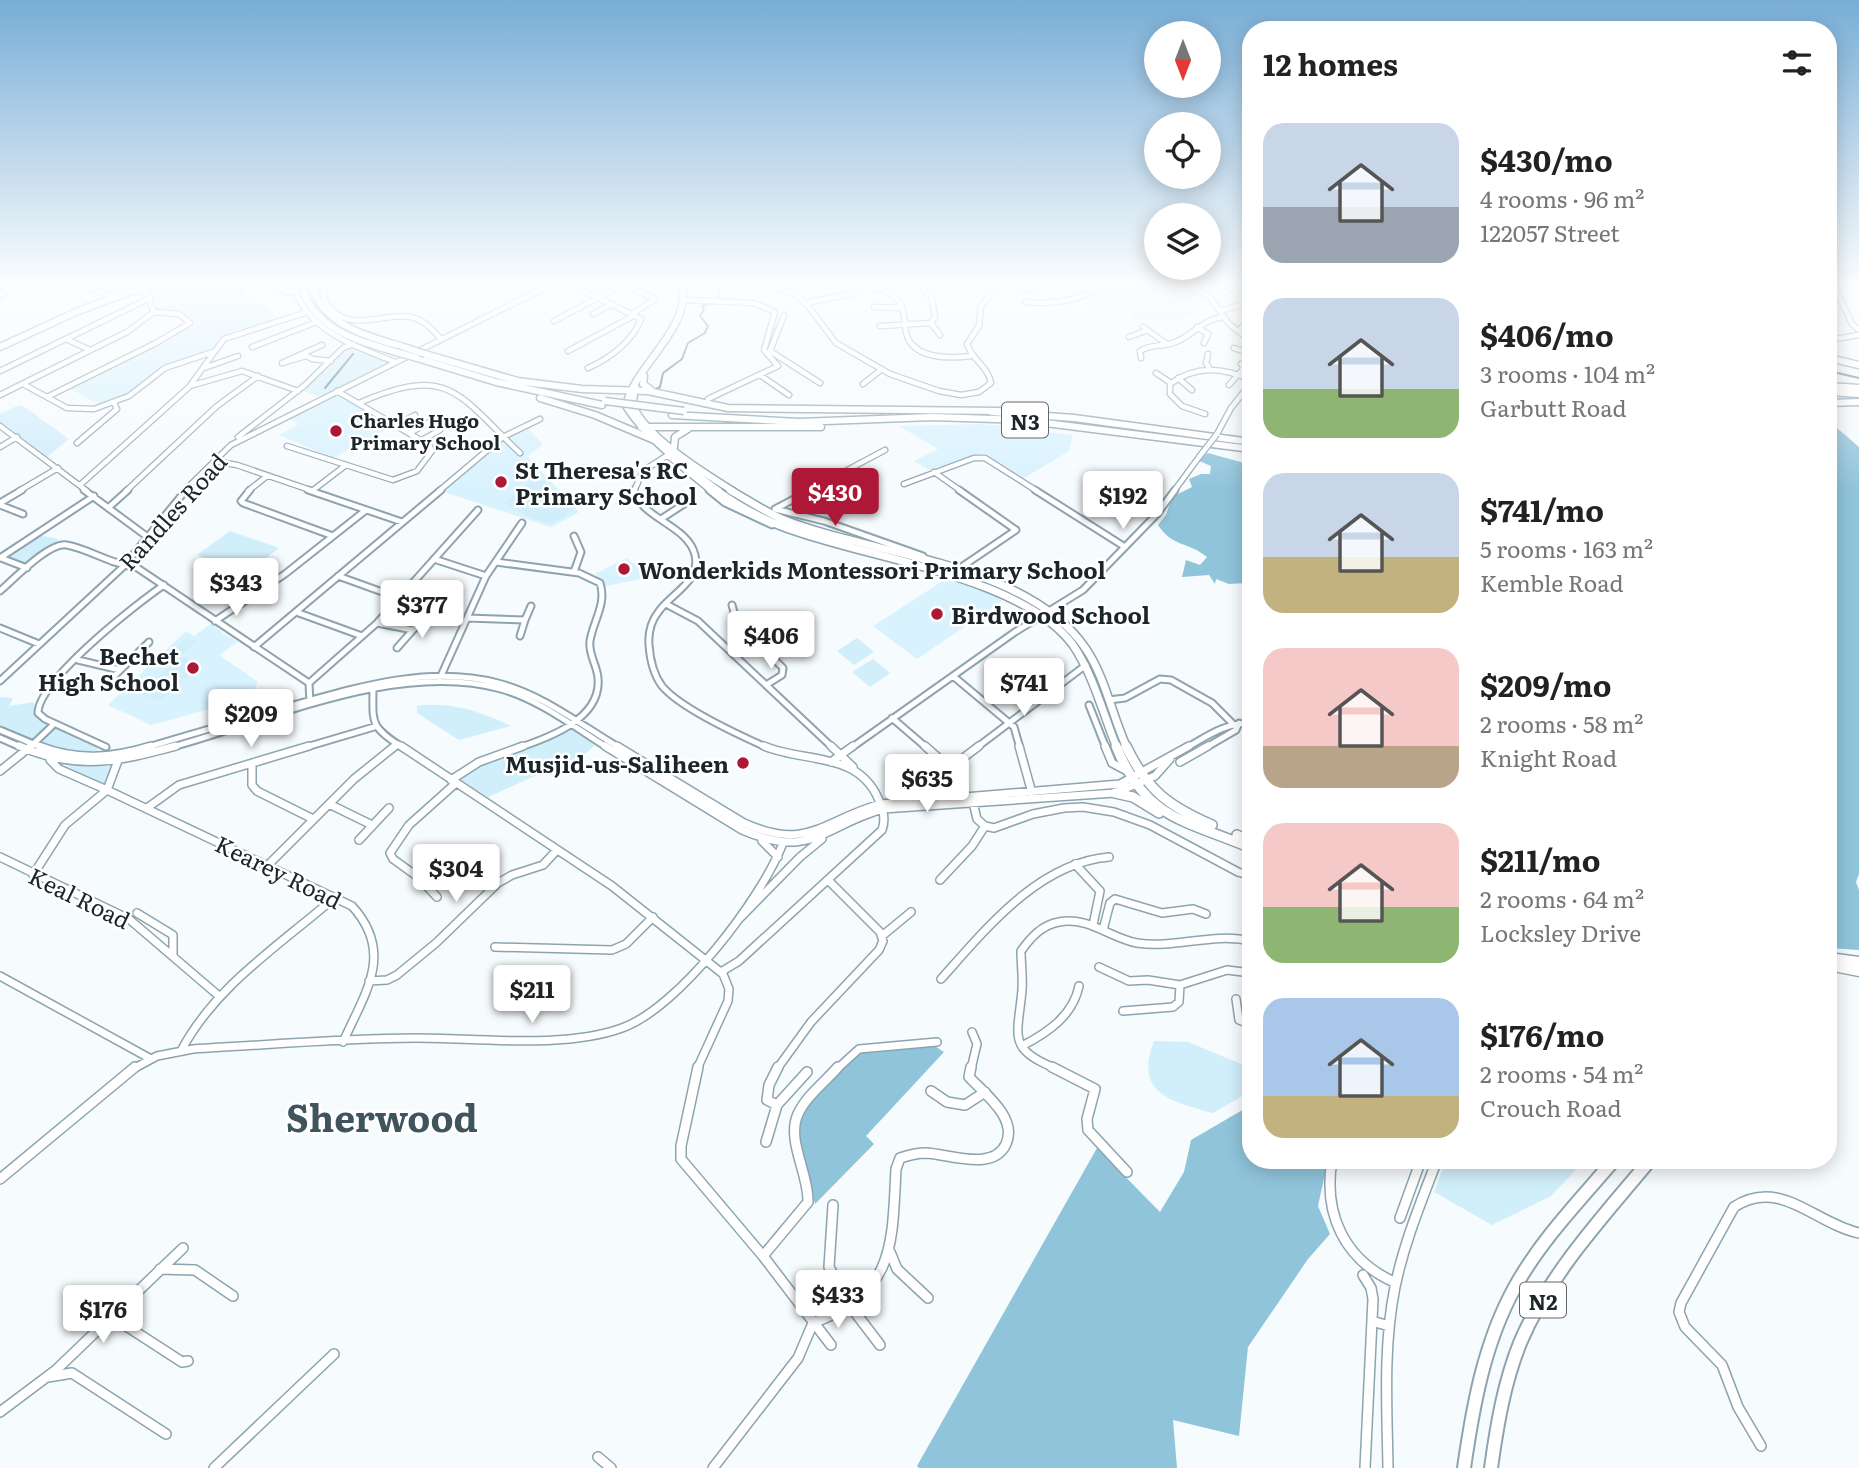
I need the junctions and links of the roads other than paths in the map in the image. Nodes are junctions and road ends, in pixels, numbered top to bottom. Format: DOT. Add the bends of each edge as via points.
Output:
graph roads {
  1 [pos="36,354"];
  2 [pos="83,354"];
  3 [pos="135,354"];
  4 [pos="207,354"];
  5 [pos="213,354"];
  6 [pos="308,354"];
  7 [pos="338,354"];
  8 [pos="375,354"];
  9 [pos="401,354"];
  10 [pos="412,354"];
  11 [pos="424,354"];
  12 [pos="611,354"];
  13 [pos="657,354"];
  14 [pos="660,354"];
  15 [pos="768,354"];
  16 [pos="774,354"];
  17 [pos="855,354"];
  18 [pos="931,354"];
  19 [pos="1140,354"];
  20 [pos="1208,354"];
  21 [pos="238,356"];
  22 [pos="971,356"];
  23 [pos="1141,358"];
  24 [pos="331,361"];
  25 [pos="1837,361"];
  26 [pos="395,362"];
  27 [pos="1837,366"];
  28 [pos="1859,367"];
  29 [pos="202,368"];
  30 [pos="588,368"];
  31 [pos="1209,368"];
  32 [pos="882,369"];
  33 [pos="1242,370"];
  34 [pos="0,371"];
  35 [pos="1156,373"];
  36 [pos="644,374"];
  37 [pos="1239,374"];
  38 [pos="414,375"];
  39 [pos="760,375"];
  40 [pos="258,376"];
  41 [pos="1242,376"];
  42 [pos="1178,378"];
  43 [pos="517,381"];
  44 [pos="496,382"];
  45 [pos="416,383"];
  46 [pos="820,383"];
  47 [pos="1171,383"];
  48 [pos="23,384"];
  49 [pos="863,384"];
  50 [pos="1229,385"];
  51 [pos="1837,386"];
  52 [pos="189,387"];
  53 [pos="1859,387"];
  54 [pos="1192,390"];
  55 [pos="298,391"];
  56 [pos="337,391"];
  57 [pos="632,391"];
  58 [pos="1837,393"];
  59 [pos="666,394"];
  60 [pos="1242,394"];
  61 [pos="1859,394"];
  62 [pos="0,395"];
  63 [pos="789,395"];
  64 [pos="47,397"];
  65 [pos="708,399"];
  66 [pos="1837,402"];
  67 [pos="1859,402"];
  68 [pos="114,403"];
  69 [pos="359,403"];
  70 [pos="603,403"];
  71 [pos="1010,413"];
  72 [pos="1205,414"];
  73 [pos="415,415"];
  74 [pos="910,418"];
  75 [pos="540,419"];
  76 [pos="429,422"];
  77 [pos="397,425"];
  78 [pos="0,426"];
  79 [pos="641,427"];
  80 [pos="651,427"];
  81 [pos="689,428"];
  82 [pos="440,430"];
  83 [pos="248,433"];
  84 [pos="410,433"];
  85 [pos="17,437"];
  86 [pos="503,437"];
  87 [pos="422,440"];
  88 [pos="1242,441"];
  89 [pos="659,442"];
  90 [pos="77,443"];
  91 [pos="287,446"];
  92 [pos="0,447"];
  93 [pos="885,450"];
  94 [pos="1242,450"];
  95 [pos="672,451"];
  96 [pos="520,453"];
  97 [pos="214,461"];
  98 [pos="346,465"];
  99 [pos="58,468"];
  100 [pos="934,472"];
  101 [pos="267,476"];
  102 [pos="904,484"];
  103 [pos="80,485"];
  104 [pos="1124,487"];
  105 [pos="312,491"];
  106 [pos="94,496"];
  107 [pos="684,503"];
  108 [pos="0,504"];
  109 [pos="108,508"];
  110 [pos="366,510"];
  111 [pos="478,510"];
  112 [pos="1160,510"];
  113 [pos="23,514"];
  114 [pos="661,519"];
  115 [pos="824,521"];
  116 [pos="402,523"];
  117 [pos="522,523"];
  118 [pos="814,533"];
  119 [pos="333,536"];
  120 [pos="574,536"];
  121 [pos="149,538"];
  122 [pos="1125,547"];
  123 [pos="0,558"];
  124 [pos="434,559"];
  125 [pos="496,562"];
  126 [pos="124,566"];
  127 [pos="27,568"];
  128 [pos="963,571"];
  129 [pos="574,572"];
  130 [pos="338,576"];
  131 [pos="486,576"];
  132 [pos="164,585"];
  133 [pos="0,591"];
  134 [pos="399,598"];
  135 [pos="666,604"];
  136 [pos="732,605"];
  137 [pos="531,606"];
  138 [pos="296,612"];
  139 [pos="427,614"];
  140 [pos="1047,614"];
  141 [pos="467,618"];
  142 [pos="525,620"];
  143 [pos="215,621"];
  144 [pos="377,623"];
  145 [pos="0,628"];
  146 [pos="413,630"];
  147 [pos="362,636"];
  148 [pos="520,636"];
  149 [pos="149,642"];
  150 [pos="39,643"];
  151 [pos="254,647"];
  152 [pos="397,648"];
  153 [pos="78,660"];
  154 [pos="1086,665"];
  155 [pos="120,670"];
  156 [pos="953,676"];
  157 [pos="1073,676"];
  158 [pos="440,678"];
  159 [pos="0,681"];
  160 [pos="1093,681"];
  161 [pos="107,683"];
  162 [pos="309,683"];
  163 [pos="766,685"];
  164 [pos="373,686"];
  165 [pos="1109,699"];
  166 [pos="310,703"];
  167 [pos="1089,705"];
  168 [pos="892,718"];
  169 [pos="572,722"];
  170 [pos="1010,723"];
  171 [pos="1242,723"];
  172 [pos="51,726"];
  173 [pos="374,727"];
  174 [pos="0,730"];
  175 [pos="0,738"];
  176 [pos="398,744"];
  177 [pos="106,747"];
  178 [pos="30,748"];
  179 [pos="841,754"];
  180 [pos="119,757"];
  181 [pos="50,760"];
  182 [pos="831,762"];
  183 [pos="1180,762"];
  184 [pos="251,763"];
  185 [pos="950,768"];
  186 [pos="854,769"];
  187 [pos="0,771"];
  188 [pos="1136,778"];
  189 [pos="454,781"];
  190 [pos="674,784"];
  191 [pos="107,790"];
  192 [pos="1115,793"];
  193 [pos="1032,795"];
  194 [pos="972,799"];
  195 [pos="957,800"];
  196 [pos="329,804"];
  197 [pos="882,806"];
  198 [pos="147,808"];
  199 [pos="389,808"];
  200 [pos="313,819"];
  201 [pos="372,825"];
  202 [pos="985,826"];
  203 [pos="832,832"];
  204 [pos="1218,833"];
  205 [pos="1242,838"];
  206 [pos="359,840"];
  207 [pos="799,840"];
  208 [pos="762,841"];
  209 [pos="784,841"];
  210 [pos="1242,844"];
  211 [pos="1242,848"];
  212 [pos="557,850"];
  213 [pos="0,857"];
  214 [pos="778,857"];
  215 [pos="800,857"];
  216 [pos="1109,857"];
  217 [pos="1075,864"];
  218 [pos="267,866"];
  219 [pos="1238,872"];
  220 [pos="1242,873"];
  221 [pos="33,875"];
  222 [pos="1242,875"];
  223 [pos="940,880"];
  224 [pos="830,881"];
  225 [pos="437,897"];
  226 [pos="334,898"];
  227 [pos="911,912"];
  228 [pos="137,914"];
  229 [pos="1206,914"];
  230 [pos="653,916"];
  231 [pos="734,923"];
  232 [pos="1093,925"];
  233 [pos="1103,930"];
  234 [pos="882,936"];
  235 [pos="1242,939"];
  236 [pos="495,947"];
  237 [pos="173,955"];
  238 [pos="706,958"];
  239 [pos="1859,960"];
  240 [pos="1837,961"];
  241 [pos="1837,963"];
  242 [pos="1099,967"];
  243 [pos="1859,970"];
  244 [pos="721,972"];
  245 [pos="1242,972"];
  246 [pos="0,976"];
  247 [pos="941,979"];
  248 [pos="369,981"];
  249 [pos="1180,985"];
  250 [pos="1079,986"];
  251 [pos="219,996"];
  252 [pos="1236,999"];
  253 [pos="1123,1011"];
  254 [pos="1242,1021"];
  255 [pos="972,1032"];
  256 [pos="343,1042"];
  257 [pos="937,1042"];
  258 [pos="1022,1046"];
  259 [pos="181,1051"];
  260 [pos="151,1059"];
  261 [pos="807,1072"];
  262 [pos="931,1091"];
  263 [pos="985,1092"];
  264 [pos="777,1105"];
  265 [pos="766,1142"];
  266 [pos="1330,1169"];
  267 [pos="1418,1169"];
  268 [pos="1430,1169"];
  269 [pos="1606,1169"];
  270 [pos="1643,1169"];
  271 [pos="1433,1171"];
  272 [pos="1127,1172"];
  273 [pos="0,1180"];
  274 [pos="834,1205"];
  275 [pos="1400,1218"];
  276 [pos="1859,1233"];
  277 [pos="183,1248"];
  278 [pos="889,1251"];
  279 [pos="763,1256"];
  280 [pos="160,1269"];
  281 [pos="1363,1275"];
  282 [pos="1396,1283"];
  283 [pos="233,1296"];
  284 [pos="928,1298"];
  285 [pos="850,1307"];
  286 [pos="111,1316"];
  287 [pos="1372,1321"];
  288 [pos="813,1323"];
  289 [pos="1389,1326"];
  290 [pos="831,1345"];
  291 [pos="880,1345"];
  292 [pos="334,1354"];
  293 [pos="188,1361"];
  294 [pos="48,1377"];
  295 [pos="0,1412"];
  296 [pos="166,1434"];
  297 [pos="1761,1446"];
  298 [pos="598,1457"];
  299 [pos="214,1468"];
  300 [pos="611,1468"];
  301 [pos="713,1468"];
  302 [pos="1365,1468"];
  303 [pos="1388,1468"];
  304 [pos="1464,1468"];
  305 [pos="1491,1468"];
  1 -- 34 [label="street"];
  2 -- 48 [label="street"];
  3 -- 64 [label="street"];
  4 -- 68 [label="street" via="164,368"];
  5 -- 29 [label="street"];
  6 -- 24 [label="street" via="312,359"];
  7 -- 24 [label="street, Randles Road"];
  8 -- 26 [label="street"];
  9 -- 44 [label="highway, N3, bridge"];
  10 -- 26 [label="street"];
  11 -- 43 [label="highway, N3, bridge"];
  12 -- 30 [label="street"];
  13 -- 36 [label="main road"];
  14 -- 36 [label="main road"];
  15 -- 39 [label="street" via="779,365"];
  16 -- 46 [label="street"];
  17 -- 32 [label="street"];
  18 -- 22 [label="street" via="946,358"];
  19 -- 23 [label="street"];
  20 -- 31 [label="street"];
  21 -- 29 [label="street"];
  22 -- 32 [label="street" via="992,380 984,391 966,396 929,389"];
  24 -- 55 [label="street, Randles Road"];
  25 -- 28 [label="highway"];
  26 -- 56 [label="street"];
  27 -- 28 [label="highway"];
  29 -- 52 [label="street"];
  31 -- 37 [label="street"];
  31 -- 42 [label="street"];
  32 -- 49 [label="street"];
  33 -- 37 [label="street"];
  35 -- 47 [label="street"];
  36 -- 57 [label="main road"];
  36 -- 59 [label="highway" via="645,387"];
  37 -- 41 [label="street"];
  37 -- 50 [label="street"];
  38 -- 45 [label="street"];
  39 -- 63 [label="street"];
  39 -- 65 [label="street"];
  40 -- 52 [label="street" via="238,371"];
  40 -- 55 [label="street"];
  40 -- 109 [label="street" via="217,406"];
  42 -- 47 [label="street"];
  42 -- 54 [label="street"];
  43 -- 57 [label="highway"];
  43 -- 70 [label="highway, N3"];
  44 -- 70 [label="highway, N3"];
  44 -- 89 [label="highway"];
  45 -- 69 [label="street"];
  45 -- 86 [label="street" via="439,384 454,391"];
  47 -- 72 [label="street" via="1170,394 1176,402"];
  48 -- 62 [label="street"];
  48 -- 64 [label="street"];
  51 -- 53 [label="highway"];
  52 -- 103 [label="street"];
  55 -- 83 [label="street, Randles Road"];
  56 -- 69 [label="street"];
  56 -- 83 [label="street"];
  57 -- 59 [label="highway"];
  57 -- 79 [label="main road" via="626,406"];
  57 -- 80 [label="main road" via="634,407"];
  58 -- 61 [label="highway"];
  59 -- 71 [label="highway" via="728,408"];
  60 -- 112 [label="street, bridge"];
  64 -- 68 [label="street" via="75,409"];
  66 -- 67 [label="highway"];
  68 -- 90 [label="street" via="117,409"];
  69 -- 77 [label="street"];
  70 -- 71 [label="highway, N3, bridge" via="794,417"];
  70 -- 74 [label="highway, N3, bridge" via="672,415 799,422"];
  71 -- 88 [label="highway, N3"];
  73 -- 77 [label="street"];
  74 -- 81 [label="highway" via="804,428"];
  74 -- 94 [label="highway, N3" via="1022,420"];
  75 -- 86 [label="street"];
  76 -- 84 [label="street"];
  77 -- 84 [label="street"];
  78 -- 85 [label="street"];
  79 -- 80 [label="highway"];
  79 -- 89 [label="main road"];
  80 -- 81 [label="highway"];
  80 -- 95 [label="main road"];
  81 -- 95 [label="highway" via="675,437"];
  82 -- 87 [label="street"];
  83 -- 97 [label="street, Randles Road"];
  84 -- 87 [label="street"];
  85 -- 92 [label="street"];
  85 -- 99 [label="street"];
  86 -- 96 [label="street"];
  86 -- 116 [label="street"];
  87 -- 98 [label="street" via="431,448 429,459 402,479"];
  89 -- 95 [label="main road"];
  91 -- 98 [label="street"];
  93 -- 115 [label="street" via="775,509"];
  95 -- 114 [label="street" via="644,470 634,486 636,497"];
  95 -- 118 [label="main road" via="749,504"];
  95 -- 118 [label="main road" via="728,499 781,526"];
  97 -- 101 [label="street"];
  97 -- 121 [label="street, Randles Road" via="172,505"];
  98 -- 105 [label="street"];
  99 -- 103 [label="street"];
  99 -- 108 [label="street"];
  100 -- 102 [label="street"];
  100 -- 122 [label="street" via="985,458"];
  100 -- 128 [label="street" via="1016,530"];
  101 -- 105 [label="street"];
  101 -- 119 [label="street" via="244,494 243,503"];
  103 -- 106 [label="street"];
  104 -- 112 [label="street"];
  105 -- 110 [label="street"];
  106 -- 109 [label="street"];
  106 -- 123 [label="street"];
  107 -- 114 [label="street"];
  108 -- 113 [label="street"];
  109 -- 121 [label="street"];
  110 -- 116 [label="street"];
  110 -- 119 [label="street"];
  111 -- 124 [label="street"];
  112 -- 122 [label="street"];
  114 -- 135 [label="street" via="691,547 696,560 689,581"];
  115 -- 118 [label="street"];
  115 -- 128 [label="street"];
  116 -- 130 [label="street"];
  117 -- 125 [label="street"];
  118 -- 128 [label="main road"];
  118 -- 140 [label="main road" via="991,588"];
  119 -- 143 [label="street"];
  120 -- 129 [label="street" via="581,552"];
  121 -- 126 [label="street, Randles Road"];
  122 -- 140 [label="street" via="1083,590"];
  123 -- 127 [label="street"];
  124 -- 131 [label="street"];
  124 -- 134 [label="street"];
  125 -- 129 [label="street"];
  125 -- 131 [label="street"];
  126 -- 127 [label="street" via="62,544"];
  126 -- 132 [label="street" via="136,567"];
  126 -- 150 [label="street, Randles Road"];
  127 -- 133 [label="street"];
  128 -- 140 [label="main road" via="1007,586"];
  129 -- 169 [label="street" via="594,578 603,592 590,641 597,690 586,710"];
  130 -- 134 [label="street"];
  130 -- 138 [label="street"];
  131 -- 141 [label="street"];
  132 -- 143 [label="street"];
  132 -- 153 [label="street" via="143,598"];
  134 -- 144 [label="street"];
  135 -- 163 [label="street" via="698,621"];
  135 -- 182 [label="street" via="652,619 646,638 652,665 664,688 770,749"];
  136 -- 163 [label="street" via="747,635 783,668 782,675"];
  137 -- 142 [label="street"];
  138 -- 147 [label="street"];
  138 -- 151 [label="street"];
  139 -- 146 [label="street"];
  140 -- 154 [label="main road"];
  140 -- 156 [label="street"];
  140 -- 165 [label="main road" via="1074,632 1091,655"];
  141 -- 142 [label="street"];
  141 -- 158 [label="street"];
  142 -- 148 [label="street"];
  143 -- 151 [label="street"];
  144 -- 146 [label="street"];
  144 -- 147 [label="street"];
  145 -- 150 [label="street"];
  146 -- 152 [label="street"];
  147 -- 162 [label="street"];
  149 -- 155 [label="street"];
  150 -- 159 [label="street, Randles Road"];
  151 -- 162 [label="street"];
  153 -- 155 [label="street"];
  153 -- 172 [label="street" via="39,700 38,713"];
  154 -- 157 [label="street"];
  154 -- 160 [label="main road"];
  155 -- 161 [label="street"];
  156 -- 168 [label="street"];
  156 -- 170 [label="street"];
  157 -- 160 [label="street" via="1085,675"];
  157 -- 170 [label="street"];
  158 -- 164 [label="street"];
  158 -- 169 [label="street" via="505,690"];
  160 -- 188 [label="main road"];
  162 -- 166 [label="street"];
  163 -- 179 [label="street"];
  164 -- 166 [label="street"];
  164 -- 173 [label="street"];
  165 -- 171 [label="street" via="1124,698 1158,680 1173,678"];
  165 -- 188 [label="main road"];
  166 -- 180 [label="street"];
  167 -- 188 [label="street" via="1114,765"];
  168 -- 179 [label="street"];
  168 -- 185 [label="street"];
  169 -- 189 [label="street" via="537,741 476,763"];
  169 -- 190 [label="street"];
  170 -- 185 [label="street"];
  170 -- 193 [label="street"];
  171 -- 183 [label="street"];
  171 -- 188 [label="street" via="1221,727 1171,758 1161,771"];
  172 -- 177 [label="street"];
  172 -- 178 [label="street"];
  173 -- 176 [label="street"];
  173 -- 184 [label="street"];
  174 -- 178 [label="street"];
  175 -- 178 [label="street"];
  176 -- 189 [label="street"];
  176 -- 196 [label="street"];
  178 -- 180 [label="street" via="75,758"];
  178 -- 181 [label="street"];
  178 -- 187 [label="street"];
  179 -- 182 [label="street"];
  179 -- 186 [label="street"];
  180 -- 181 [label="street" via="83,764"];
  180 -- 191 [label="street"];
  181 -- 191 [label="street, Kearey Road" via="59,769"];
  182 -- 186 [label="street"];
  184 -- 198 [label="street" via="178,785"];
  184 -- 200 [label="street" via="252,785 257,791"];
  185 -- 195 [label="street"];
  186 -- 197 [label="street"];
  188 -- 192 [label="street"];
  188 -- 193 [label="street" via="1109,786"];
  188 -- 204 [label="main road" via="1158,807"];
  188 -- 205 [label="main road" via="1175,808"];
  189 -- 212 [label="street"];
  189 -- 225 [label="street" via="408,827 390,853"];
  190 -- 208 [label="street"];
  190 -- 209 [label="street"];
  191 -- 198 [label="street, Kearey Road"];
  191 -- 221 [label="street" via="65,825"];
  192 -- 193 [label="street"];
  192 -- 204 [label="main road"];
  193 -- 194 [label="street"];
  194 -- 195 [label="street"];
  194 -- 202 [label="street" via="977,819"];
  195 -- 197 [label="street"];
  196 -- 200 [label="street"];
  196 -- 201 [label="street"];
  197 -- 203 [label="street"];
  197 -- 207 [label="street" via="858,811"];
  197 -- 224 [label="street" via="883,827"];
  198 -- 218 [label="street, Kearey Road"];
  199 -- 201 [label="street"];
  200 -- 218 [label="street"];
  201 -- 206 [label="street"];
  202 -- 219 [label="street" via="994,828 1064,808 1107,810 1150,825"];
  202 -- 223 [label="street"];
  203 -- 207 [label="street"];
  203 -- 215 [label="street"];
  204 -- 210 [label="main road"];
  204 -- 211 [label="main road"];
  207 -- 209 [label="street"];
  207 -- 215 [label="street"];
  208 -- 209 [label="street"];
  208 -- 214 [label="street"];
  209 -- 214 [label="street"];
  212 -- 230 [label="street"];
  212 -- 248 [label="street" via="543,865 498,883 397,975"];
  213 -- 221 [label="street, Keal Road"];
  214 -- 231 [label="street"];
  215 -- 231 [label="street"];
  216 -- 217 [label="street"];
  217 -- 232 [label="street" via="1100,891"];
  217 -- 247 [label="street" via="1022,895"];
  218 -- 226 [label="street, Kearey Road"];
  219 -- 220 [label="street"];
  219 -- 222 [label="street"];
  221 -- 237 [label="street, Keal Road" via="129,919"];
  224 -- 234 [label="street"];
  224 -- 244 [label="street"];
  226 -- 248 [label="street, Kearey Road" via="352,906 372,929 376,951"];
  226 -- 251 [label="street"];
  227 -- 234 [label="street"];
  228 -- 237 [label="street" via="173,935"];
  229 -- 233 [label="street" via="1193,909 1161,914 1115,899"];
  230 -- 236 [label="street" via="626,944 612,950"];
  230 -- 238 [label="street"];
  231 -- 238 [label="street"];
  232 -- 233 [label="street"];
  232 -- 258 [label="street" via="1069,920 1053,923 1035,934 1021,951 1022,990 1016,1024"];
  233 -- 235 [label="street" via="1142,944 1222,936"];
  234 -- 264 [label="street" via="879,950 807,1026 776,1072 766,1094 767,1100"];
  237 -- 251 [label="street, Keal Road"];
  238 -- 244 [label="street"];
  238 -- 256 [label="street" via="664,1004 611,1031 554,1039"];
  239 -- 240 [label="highway"];
  241 -- 243 [label="highway"];
  242 -- 249 [label="street" via="1129,981"];
  244 -- 279 [label="street" via="729,989 728,1001 697,1069 680,1154"];
  245 -- 249 [label="street" via="1221,971"];
  246 -- 260 [label="street"];
  248 -- 256 [label="street, Kearey Road"];
  249 -- 253 [label="street" via="1179,1002 1173,1007"];
  250 -- 258 [label="street" via="1074,1005 1043,1034"];
  251 -- 259 [label="street"];
  252 -- 254 [label="street"];
  255 -- 263 [label="street" via="977,1044 969,1076"];
  256 -- 259 [label="street"];
  257 -- 279 [label="street" via="859,1049 808,1101 799,1113 795,1132 807,1175 808,1202"];
  258 -- 272 [label="street" via="1028,1056 1095,1089 1088,1130"];
  259 -- 260 [label="street"];
  260 -- 273 [label="street" via="114,1082"];
  261 -- 264 [label="street"];
  262 -- 263 [label="street" via="947,1102 965,1105"];
  263 -- 278 [label="street" via="1004,1119 1005,1147 995,1157 983,1160 924,1151 900,1158"];
  264 -- 265 [label="street"];
  266 -- 282 [label="street" via="1327,1188 1334,1223 1368,1264"];
  267 -- 275 [label="street"];
  268 -- 271 [label="street"];
  269 -- 304 [label="highway, N2" via="1551,1234 1510,1296 1481,1375"];
  270 -- 305 [label="highway, N2" via="1550,1287 1528,1326 1503,1394"];
  271 -- 282 [label="street"];
  274 -- 285 [label="street" via="828,1261"];
  276 -- 297 [label="street" via="1836,1228 1782,1199 1746,1199 1734,1207 1681,1303 1685,1327 1722,1365 1738,1407"];
  277 -- 280 [label="street"];
  278 -- 284 [label="street" via="897,1269"];
  278 -- 285 [label="street" via="871,1292"];
  279 -- 288 [label="street"];
  280 -- 283 [label="street" via="195,1270"];
  280 -- 286 [label="street"];
  281 -- 287 [label="street" via="1372,1292"];
  282 -- 289 [label="street"];
  285 -- 288 [label="street"];
  285 -- 291 [label="street"];
  286 -- 293 [label="street" via="182,1362"];
  286 -- 294 [label="street"];
  287 -- 289 [label="street"];
  287 -- 302 [label="street"];
  288 -- 290 [label="street"];
  288 -- 301 [label="street" via="798,1358"];
  289 -- 303 [label="street"];
  292 -- 299 [label="street"];
  294 -- 295 [label="street"];
  294 -- 296 [label="street" via="72,1373"];
  298 -- 300 [label="street"];
}
